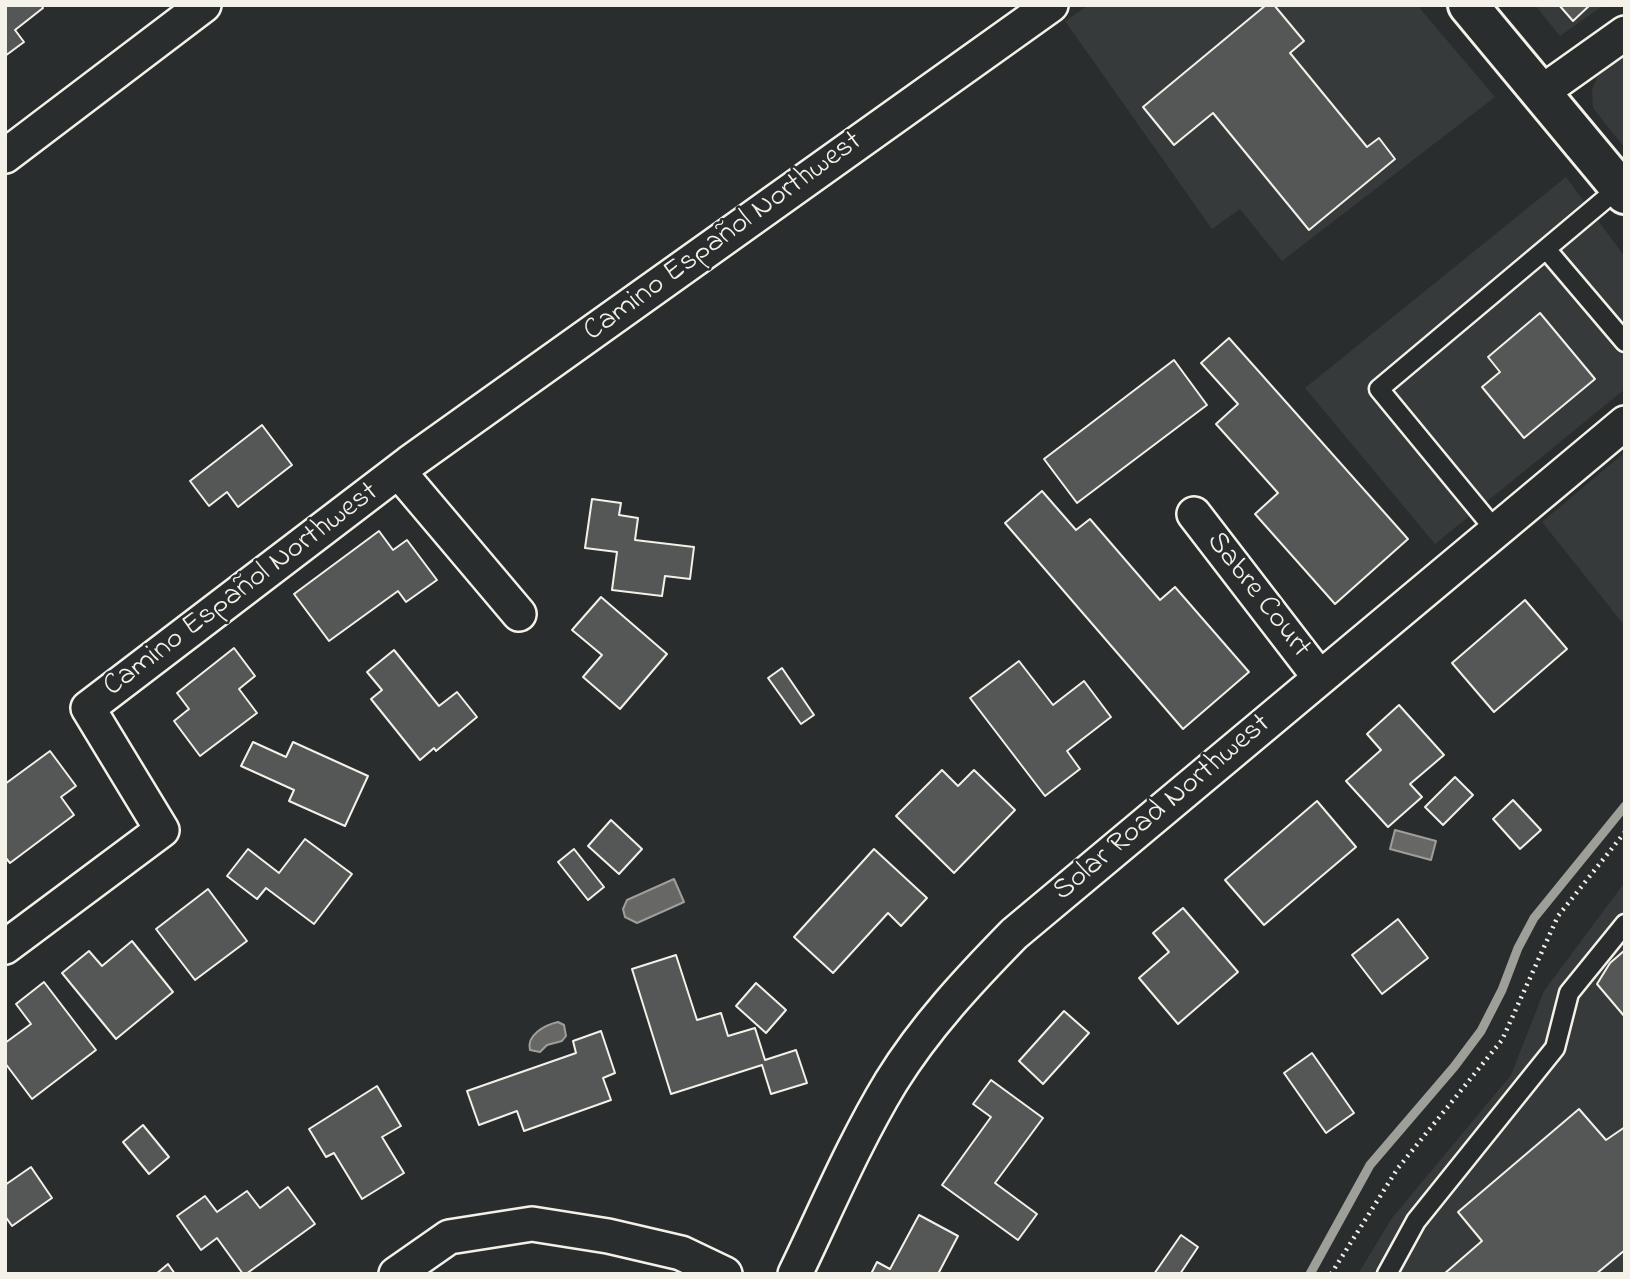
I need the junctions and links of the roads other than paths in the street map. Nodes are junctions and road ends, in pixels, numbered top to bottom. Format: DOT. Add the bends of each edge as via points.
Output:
graph roads {
  1 [pos="204,5"];
  2 [pos="1051,5"];
  3 [pos="1468,5"];
  4 [pos="1625,33"];
  5 [pos="1542,92"];
  6 [pos="5,156"];
  7 [pos="1623,188"];
  8 [pos="1546,249"];
  9 [pos="1625,342"];
  10 [pos="1625,423"];
  11 [pos="399,472"];
  12 [pos="1194,513"];
  13 [pos="1496,531"];
  14 [pos="519,614"];
  15 [pos="1320,678"];
  16 [pos="1625,923"];
  17 [pos="5,947"];
  18 [pos="396,1274"];
  19 [pos="725,1274"];
  20 [pos="795,1274"];
  21 [pos="1387,1274"];
  1 -- 6 [label="street"];
  2 -- 11 [label="street, Camino Español Northwest"];
  3 -- 5 [label="main road"];
  4 -- 5 [label="street"];
  5 -- 7 [label="main road"];
  7 -- 8 [label="lane"];
  8 -- 9 [label="lane"];
  8 -- 13 [label="lane" via="1379,389"];
  10 -- 13 [label="street, Solar Road Northwest"];
  11 -- 14 [label="street, Camino Español Northwest"];
  11 -- 17 [label="street, Camino Español Northwest" via="88,708 162,830"];
  12 -- 15 [label="street, Sabre Court"];
  13 -- 15 [label="street, Solar Road Northwest"];
  15 -- 20 [label="street, Solar Road Northwest" via="1014,934 959,990 892,1080"];
  16 -- 21 [label="lane" via="1569,993 1555,1048 1416,1221"];
  18 -- 19 [label="street" via="449,1237 532,1224 681,1253"];
}
